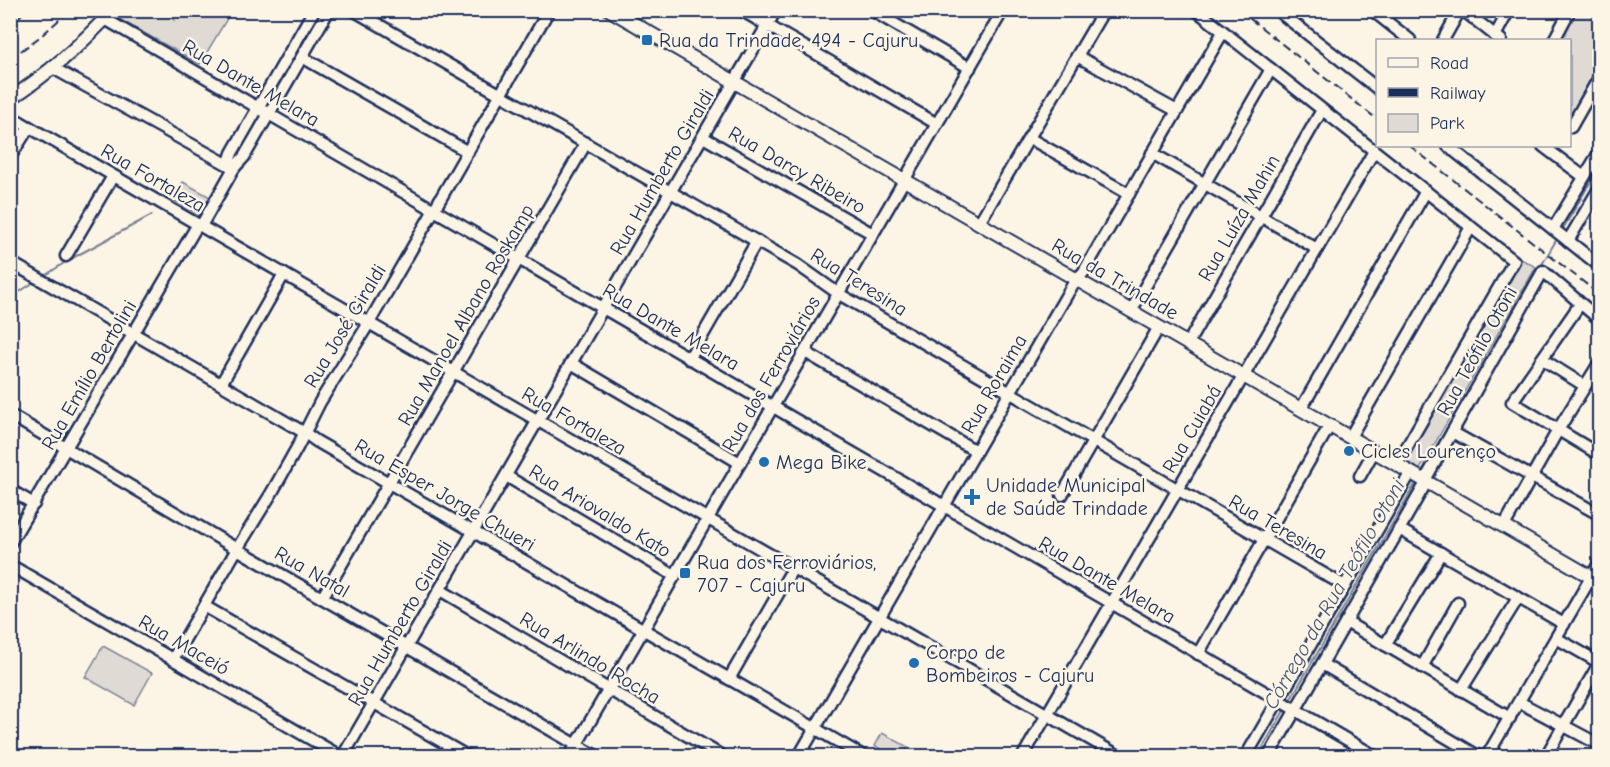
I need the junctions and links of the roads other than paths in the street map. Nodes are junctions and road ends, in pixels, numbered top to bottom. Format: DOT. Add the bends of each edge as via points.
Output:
graph roads {
  1 [pos="16,10"];
  2 [pos="314,10"];
  3 [pos="329,10"];
  4 [pos="353,10"];
  5 [pos="549,10"];
  6 [pos="610,10"];
  7 [pos="741,10"];
  8 [pos="777,10"];
  9 [pos="871,10"];
  10 [pos="1003,10"];
  11 [pos="1104,10"];
  12 [pos="1196,10"];
  13 [pos="1277,10"];
  14 [pos="1372,10"];
  15 [pos="1461,10"];
  16 [pos="1509,10"];
  17 [pos="1570,10"];
  18 [pos="10,15"];
  19 [pos="109,15"];
  20 [pos="768,26"];
  21 [pos="1223,32"];
  22 [pos="1498,38"];
  23 [pos="1409,39"];
  24 [pos="1444,39"];
  25 [pos="1555,39"];
  26 [pos="1077,56"];
  27 [pos="302,57"];
  28 [pos="52,68"];
  29 [pos="970,68"];
  30 [pos="1271,69"];
  31 [pos="1599,76"];
  32 [pos="735,82"];
  33 [pos="1376,89"];
  34 [pos="501,95"];
  35 [pos="10,99"];
  36 [pos="258,108"];
  37 [pos="1322,110"];
  38 [pos="1177,111"];
  39 [pos="269,114"];
  40 [pos="10,116"];
  41 [pos="937,124"];
  42 [pos="1571,126"];
  43 [pos="29,127"];
  44 [pos="703,136"];
  45 [pos="1029,138"];
  46 [pos="586,143"];
  47 [pos="1449,147"];
  48 [pos="1544,147"];
  49 [pos="1374,150"];
  50 [pos="1599,151"];
  51 [pos="468,152"];
  52 [pos="1152,153"];
  53 [pos="10,157"];
  54 [pos="234,168"];
  55 [pos="113,176"];
  56 [pos="1584,177"];
  57 [pos="904,180"];
  58 [pos="1205,184"];
  59 [pos="1599,187"];
  60 [pos="1426,191"];
  61 [pos="671,192"];
  62 [pos="1129,194"];
  63 [pos="434,210"];
  64 [pos="1261,217"];
  65 [pos="979,223"];
  66 [pos="200,225"];
  67 [pos="1471,227"];
  68 [pos="873,234"];
  69 [pos="1561,235"];
  70 [pos="757,241"];
  71 [pos="1317,249"];
  72 [pos="66,256"];
  73 [pos="519,260"];
  74 [pos="10,262"];
  75 [pos="1599,266"];
  76 [pos="284,274"];
  77 [pos="1076,279"];
  78 [pos="839,294"];
  79 [pos="1580,304"];
  80 [pos="603,309"];
  81 [pos="1131,311"];
  82 [pos="1599,320"];
  83 [pos="369,323"];
  84 [pos="1159,327"];
  85 [pos="134,334"];
  86 [pos="1188,343"];
  87 [pos="805,352"];
  88 [pos="689,358"];
  89 [pos="1542,359"];
  90 [pos="1599,362"];
  91 [pos="572,363"];
  92 [pos="453,372"];
  93 [pos="1244,375"];
  94 [pos="220,384"];
  95 [pos="1585,386"];
  96 [pos="1010,392"];
  97 [pos="773,407"];
  98 [pos="1301,409"];
  99 [pos="10,415"];
  100 [pos="538,421"];
  101 [pos="1330,425"];
  102 [pos="1558,430"];
  103 [pos="1452,432"];
  104 [pos="305,433"];
  105 [pos="1350,437"];
  106 [pos="1093,441"];
  107 [pos="67,448"];
  108 [pos="976,451"];
  109 [pos="1374,451"];
  110 [pos="1599,455"];
  111 [pos="740,463"];
  112 [pos="1397,464"];
  113 [pos="1411,472"];
  114 [pos="506,476"];
  115 [pos="1359,476"];
  116 [pos="1532,477"];
  117 [pos="1426,481"];
  118 [pos="389,483"];
  119 [pos="1178,489"];
  120 [pos="10,490"];
  121 [pos="1062,495"];
  122 [pos="34,504"];
  123 [pos="944,506"];
  124 [pos="1599,515"];
  125 [pos="708,519"];
  126 [pos="1504,525"];
  127 [pos="1399,529"];
  128 [pos="474,532"];
  129 [pos="1264,539"];
  130 [pos="10,543"];
  131 [pos="237,549"];
  132 [pos="1441,554"];
  133 [pos="1599,562"];
  134 [pos="10,565"];
  135 [pos="794,568"];
  136 [pos="675,576"];
  137 [pos="1595,579"];
  138 [pos="1345,586"];
  139 [pos="440,590"];
  140 [pos="322,598"];
  141 [pos="1518,598"];
  142 [pos="1458,603"];
  143 [pos="1112,604"];
  144 [pos="204,606"];
  145 [pos="879,618"];
  146 [pos="1346,622"];
  147 [pos="1564,624"];
  148 [pos="644,630"];
  149 [pos="1556,638"];
  150 [pos="1385,645"];
  151 [pos="407,647"];
  152 [pos="1198,654"];
  153 [pos="173,659"];
  154 [pos="1599,663"];
  155 [pos="1322,664"];
  156 [pos="1422,667"];
  157 [pos="729,679"];
  158 [pos="609,690"];
  159 [pos="1461,690"];
  160 [pos="1278,700"];
  161 [pos="1519,702"];
  162 [pos="374,703"];
  163 [pos="1295,710"];
  164 [pos="1047,715"];
  165 [pos="1509,718"];
  166 [pos="1563,726"];
  167 [pos="815,729"];
  168 [pos="577,745"];
  169 [pos="1599,745"];
  170 [pos="341,756"];
  171 [pos="467,756"];
  172 [pos="570,756"];
  173 [pos="596,756"];
  174 [pos="722,756"];
  175 [pos="799,756"];
  176 [pos="863,756"];
  177 [pos="1023,756"];
  178 [pos="1119,756"];
  179 [pos="1246,756"];
  180 [pos="1269,756"];
  181 [pos="1375,756"];
  182 [pos="1478,756"];
  183 [pos="1487,756"];
  184 [pos="1546,756"];
  1 -- 18 [label="main road"];
  2 -- 36 [label="street, Rua Emílio Bertolini"];
  3 -- 27 [label="street, Rua Emílio Bertolini"];
  4 -- 34 [label="street, Rua Teresina"];
  5 -- 34 [label="street, Rua José Giraldi"];
  6 -- 32 [label="main road, Rua da Trindade"];
  7 -- 20 [label="street"];
  8 -- 20 [label="street, Rua Humberto Giraldi"];
  9 -- 29 [label="street"];
  10 -- 29 [label="street, Rua dos Ferroviários"];
  11 -- 26 [label="street"];
  12 -- 21 [label="street"];
  13 -- 33 [label="street"];
  14 -- 23 [label="street"];
  15 -- 22 [label="street"];
  15 -- 24 [label="street"];
  16 -- 22 [label="street"];
  17 -- 25 [label="street"];
  19 -- 28 [label="main road"];
  19 -- 36 [label="street, Rua Dante Melara"];
  20 -- 32 [label="street, Rua Humberto Giraldi"];
  20 -- 41 [label="street"];
  21 -- 30 [label="street"];
  21 -- 38 [label="street, Rua Roraima"];
  26 -- 38 [label="street"];
  26 -- 45 [label="street"];
  27 -- 39 [label="street, Rua Emílio Bertolini"];
  27 -- 51 [label="street"];
  28 -- 35 [label="main road"];
  28 -- 54 [label="street"];
  29 -- 41 [label="street, Rua dos Ferroviários"];
  30 -- 37 [label="street"];
  30 -- 58 [label="street"];
  31 -- 42 [label="street"];
  32 -- 44 [label="street, Rua Humberto Giraldi"];
  32 -- 57 [label="main road, Rua da Trindade"];
  34 -- 46 [label="street, Rua Teresina"];
  34 -- 51 [label="street, Rua José Giraldi"];
  36 -- 39 [label="street, Rua Dante Melara"];
  36 -- 54 [label="street, Rua Emílio Bertolini" via="232,153"];
  37 -- 49 [label="street"];
  37 -- 64 [label="street, Rua Luíza Mahin"];
  38 -- 52 [label="street, Rua Roraima"];
  39 -- 54 [label="street, Rua Emílio Bertolini"];
  39 -- 63 [label="street, Rua Dante Melara"];
  40 -- 43 [label="street, Rua Fortaleza"];
  41 -- 57 [label="street, Rua dos Ferroviários"];
  43 -- 53 [label="street"];
  43 -- 55 [label="street, Rua Fortaleza"];
  44 -- 61 [label="street, Rua Humberto Giraldi"];
  44 -- 68 [label="street, Rua Darcy Ribeiro"];
  45 -- 62 [label="street"];
  45 -- 65 [label="street"];
  46 -- 61 [label="street, Rua Teresina"];
  46 -- 73 [label="street, Rua Manoel Albano Roskamp"];
  47 -- 69 [label="street"];
  48 -- 56 [label="street"];
  49 -- 60 [label="street"];
  49 -- 71 [label="street, Rua Cuiabá"];
  50 -- 56 [label="street"];
  51 -- 63 [label="street, Rua José Giraldi"];
  52 -- 58 [label="street"];
  52 -- 62 [label="street, Rua Roraima"];
  54 -- 66 [label="street, Rua Emílio Bertolini"];
  55 -- 66 [label="street, Rua Fortaleza"];
  55 -- 72 [label="street"];
  56 -- 69 [label="street"];
  57 -- 65 [label="main road, Rua da Trindade"];
  57 -- 68 [label="street, Rua dos Ferroviários"];
  58 -- 64 [label="street"];
  58 -- 81 [label="street"];
  59 -- 69 [label="street"];
  60 -- 67 [label="street"];
  60 -- 98 [label="street"];
  61 -- 70 [label="street, Rua Teresina"];
  61 -- 80 [label="street, Rua Humberto Giraldi"];
  62 -- 77 [label="street, Rua Roraima"];
  63 -- 73 [label="street, Rua Dante Melara"];
  63 -- 83 [label="street, Rua José Giraldi"];
  64 -- 71 [label="street"];
  64 -- 86 [label="street, Rua Luíza Mahin"];
  65 -- 77 [label="main road, Rua da Trindade"];
  66 -- 76 [label="street, Rua Fortaleza"];
  66 -- 85 [label="street, Rua Emílio Bertolini"];
  67 -- 105 [label="street"];
  67 -- 112 [label="street" via="1514,261"];
  68 -- 78 [label="street, Rua dos Ferroviários"];
  69 -- 75 [label="street"];
  70 -- 78 [label="street, Rua Teresina"];
  70 -- 88 [label="street"];
  71 -- 93 [label="street, Rua Cuiabá"];
  73 -- 80 [label="street, Rua Dante Melara"];
  73 -- 92 [label="street, Rua Manoel Albano Roskamp"];
  74 -- 85 [label="street, Rua Esper Jorge Chueri"];
  76 -- 83 [label="street, Rua Fortaleza"];
  76 -- 94 [label="street"];
  77 -- 81 [label="main road, Rua da Trindade"];
  77 -- 96 [label="street, Rua Roraima"];
  78 -- 87 [label="street, Rua dos Ferroviários"];
  78 -- 96 [label="street, Rua Teresina"];
  79 -- 82 [label="street"];
  79 -- 89 [label="street"];
  79 -- 103 [label="street, Rua Teófilo Otoni" via="1543,271"];
  80 -- 88 [label="street, Rua Dante Melara"];
  80 -- 91 [label="street, Rua Humberto Giraldi"];
  81 -- 84 [label="main road, Rua da Trindade"];
  83 -- 92 [label="street, Rua Fortaleza"];
  83 -- 104 [label="street, Rua José Giraldi"];
  84 -- 86 [label="main road, Rua da Trindade"];
  84 -- 106 [label="street"];
  85 -- 94 [label="street, Rua Esper Jorge Chueri"];
  85 -- 107 [label="street, Rua Emílio Bertolini"];
  86 -- 93 [label="main road, Rua da Trindade"];
  87 -- 97 [label="street, Rua dos Ferroviários"];
  87 -- 108 [label="street"];
  88 -- 97 [label="street, Rua Dante Melara"];
  89 -- 95 [label="street"];
  89 -- 102 [label="street" via="1512,402"];
  90 -- 95 [label="street"];
  91 -- 100 [label="street, Rua Humberto Giraldi"];
  91 -- 111 [label="street"];
  92 -- 100 [label="street, Rua Fortaleza"];
  92 -- 118 [label="street, Rua Manoel Albano Roskamp"];
  93 -- 98 [label="main road, Rua da Trindade"];
  93 -- 119 [label="street, Rua Cuiabá"];
  94 -- 104 [label="street, Rua Esper Jorge Chueri"];
  95 -- 102 [label="street"];
  96 -- 106 [label="street, Rua Teresina"];
  96 -- 108 [label="street, Rua Roraima"];
  97 -- 111 [label="street, Rua dos Ferroviários"];
  97 -- 123 [label="street, Rua Dante Melara"];
  98 -- 101 [label="main road, Rua da Trindade"];
  99 -- 107 [label="street, Rua Natal"];
  100 -- 114 [label="street, Rua Humberto Giraldi"];
  100 -- 125 [label="street, Rua Fortaleza"];
  101 -- 105 [label="main road, Rua da Trindade"];
  101 -- 129 [label="street"];
  102 -- 110 [label="street"];
  102 -- 116 [label="street"];
  103 -- 116 [label="street"];
  103 -- 117 [label="street, Rua Teófilo Otoni"];
  104 -- 118 [label="street, Rua Esper Jorge Chueri"];
  104 -- 131 [label="street, Rua José Giraldi"];
  105 -- 109 [label="main road, Rua da Trindade"];
  106 -- 119 [label="street, Rua Teresina"];
  106 -- 121 [label="street"];
  107 -- 122 [label="street, Rua Emílio Bertolini"];
  107 -- 131 [label="street, Rua Natal"];
  108 -- 123 [label="street, Rua Roraima"];
  109 -- 112 [label="main road, Rua da Trindade"];
  109 -- 115 [label="street"];
  111 -- 125 [label="street, Rua dos Ferroviários"];
  112 -- 113 [label="main road, Rua da Trindade"];
  113 -- 117 [label="main road, Rua da Trindade"];
  113 -- 138 [label="street"];
  114 -- 128 [label="street, Rua Humberto Giraldi"];
  114 -- 136 [label="street, Rua Ariovaldo Kato"];
  116 -- 124 [label="street"];
  116 -- 126 [label="street"];
  117 -- 126 [label="main road, Rua da Trindade"];
  117 -- 127 [label="street, Rua Teófilo Otoni"];
  118 -- 128 [label="street, Rua Esper Jorge Chueri"];
  118 -- 140 [label="street, Rua Manoel Albano Roskamp"];
  119 -- 129 [label="street, Rua Teresina"];
  119 -- 143 [label="street, Rua Cuiabá"];
  120 -- 122 [label="street"];
  122 -- 130 [label="street, Rua Emílio Bertolini"];
  123 -- 143 [label="street, Rua Dante Melara"];
  123 -- 145 [label="street, Rua Roraima"];
  125 -- 135 [label="street, Rua Fortaleza"];
  125 -- 136 [label="street, Rua dos Ferroviários"];
  126 -- 137 [label="main road, Rua da Trindade"];
  127 -- 132 [label="street"];
  127 -- 146 [label="street, Rua Teófilo Otoni"];
  128 -- 139 [label="street, Rua Humberto Giraldi"];
  128 -- 148 [label="street, Rua Esper Jorge Chueri"];
  129 -- 138 [label="street, Rua Teresina"];
  129 -- 152 [label="street"];
  131 -- 140 [label="street, Rua Natal"];
  131 -- 144 [label="street, Rua José Giraldi"];
  132 -- 141 [label="street"];
  132 -- 150 [label="street"];
  133 -- 137 [label="street"];
  134 -- 153 [label="street, Rua Maceió"];
  135 -- 145 [label="street, Rua Fortaleza"];
  135 -- 157 [label="street"];
  136 -- 148 [label="street, Rua dos Ferroviários"];
  137 -- 147 [label="street"];
  138 -- 160 [label="street"];
  139 -- 151 [label="street, Rua Humberto Giraldi"];
  139 -- 158 [label="street, Rua Arlindo Rocha"];
  140 -- 151 [label="street, Rua Natal"];
  141 -- 147 [label="street"];
  141 -- 159 [label="street"];
  142 -- 156 [label="street"];
  143 -- 152 [label="street, Rua Dante Melara"];
  143 -- 164 [label="street, Rua Cuiabá"];
  144 -- 153 [label="street, Rua José Giraldi"];
  144 -- 162 [label="street"];
  145 -- 164 [label="street, Rua Fortaleza"];
  145 -- 167 [label="street, Rua Roraima"];
  146 -- 150 [label="street"];
  146 -- 155 [label="street, Rua Teófilo Otoni"];
  147 -- 149 [label="street"];
  148 -- 157 [label="street, Rua Esper Jorge Chueri"];
  148 -- 158 [label="street, Rua dos Ferroviários"];
  149 -- 154 [label="street"];
  149 -- 161 [label="street"];
  150 -- 156 [label="street"];
  151 -- 162 [label="street, Rua Humberto Giraldi"];
  151 -- 168 [label="street, Rua Natal"];
  152 -- 160 [label="street, Rua Dante Melara"];
  153 -- 170 [label="street, Rua Maceió"];
  154 -- 166 [label="street"];
  155 -- 163 [label="street, Rua Teófilo Otoni"];
  155 -- 182 [label="street"];
  156 -- 159 [label="street"];
  157 -- 167 [label="street, Rua Esper Jorge Chueri"];
  158 -- 168 [label="street, Rua dos Ferroviários"];
  158 -- 174 [label="street, Rua Arlindo Rocha"];
  159 -- 165 [label="street"];
  160 -- 163 [label="street, Rua Dante Melara"];
  160 -- 179 [label="street"];
  161 -- 165 [label="street"];
  161 -- 166 [label="street"];
  162 -- 170 [label="street, Rua Humberto Giraldi"];
  162 -- 171 [label="street"];
  163 -- 180 [label="street, Rua Teófilo Otoni"];
  163 -- 181 [label="street, Rua Dante Melara"];
  164 -- 177 [label="street, Rua Cuiabá"];
  164 -- 178 [label="street, Rua Fortaleza"];
  165 -- 183 [label="street"];
  166 -- 169 [label="street"];
  166 -- 184 [label="street"];
  167 -- 175 [label="street, Rua Roraima"];
  167 -- 176 [label="street, Rua Esper Jorge Chueri"];
  168 -- 172 [label="street, Rua dos Ferroviários"];
  168 -- 173 [label="street, Rua Natal"];
}
